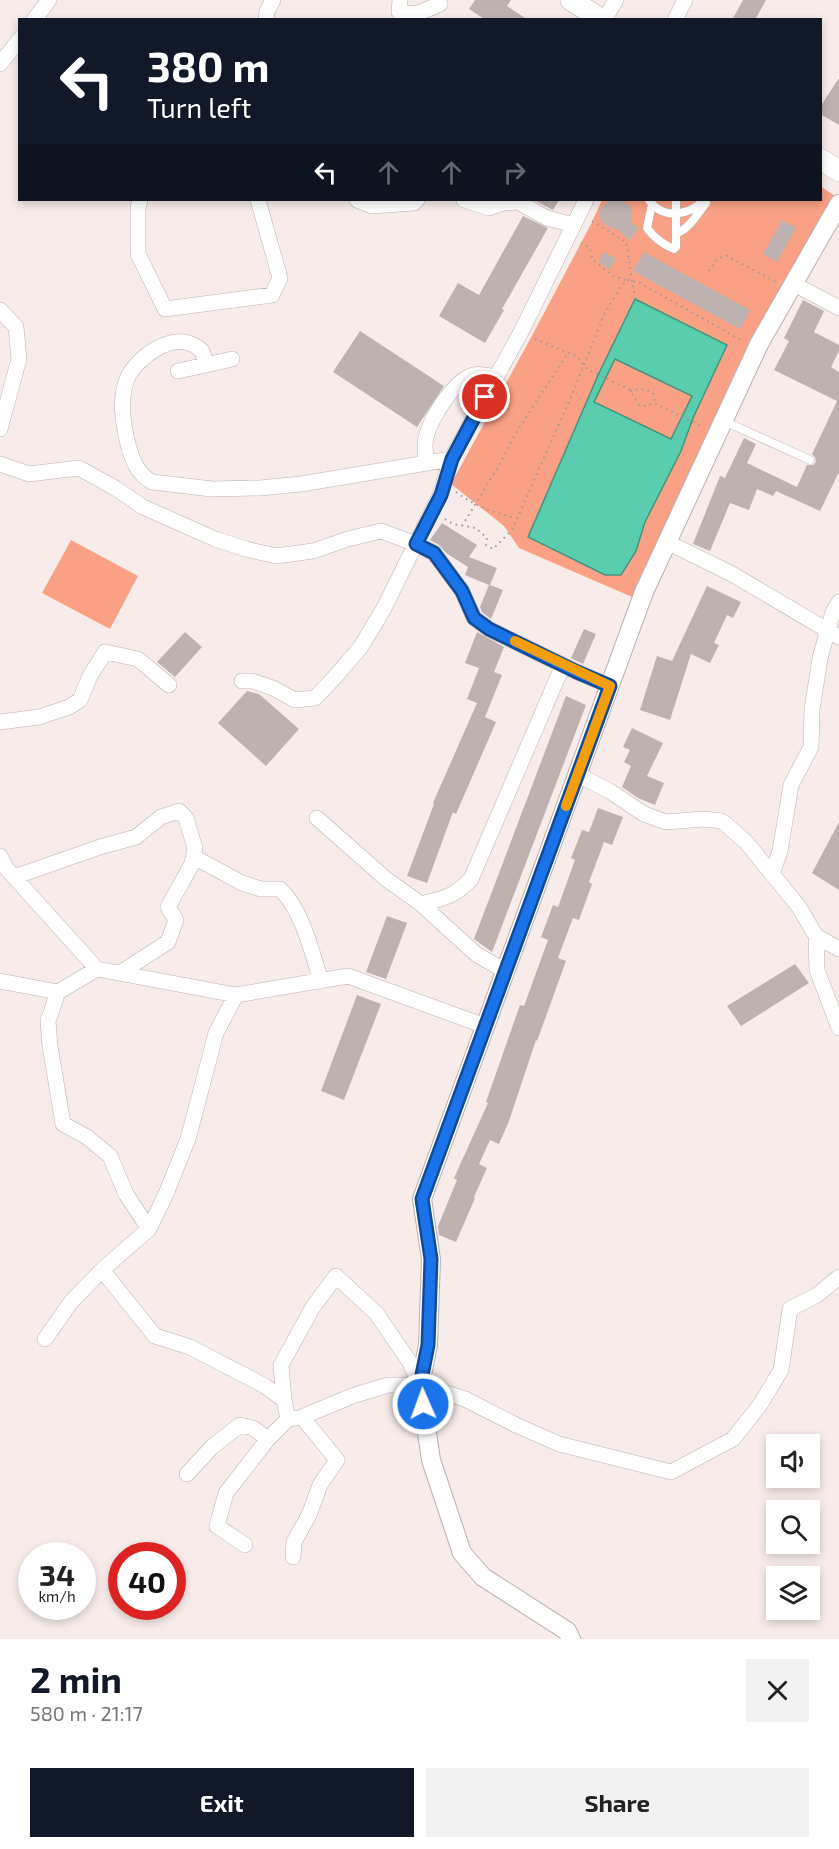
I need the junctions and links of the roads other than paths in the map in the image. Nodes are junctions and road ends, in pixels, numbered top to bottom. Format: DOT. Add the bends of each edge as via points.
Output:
graph roads {
  1 [pos="49,0"];
  2 [pos="273,0"];
  3 [pos="400,0"];
  4 [pos="571,0"];
  5 [pos="616,0"];
  6 [pos="685,0"];
  7 [pos="440,4"];
  8 [pos="36,18"];
  9 [pos="266,18"];
  10 [pos="600,18"];
  11 [pos="604,18"];
  12 [pos="676,18"];
  13 [pos="18,42"];
  14 [pos="0,64"];
  15 [pos="822,160"];
  16 [pos="839,171"];
  17 [pos="140,201"];
  18 [pos="258,201"];
  19 [pos="360,201"];
  20 [pos="416,201"];
  21 [pos="468,201"];
  22 [pos="676,201"];
  23 [pos="703,201"];
  24 [pos="707,201"];
  25 [pos="651,202"];
  26 [pos="839,204"];
  27 [pos="676,213"];
  28 [pos="577,218"];
  29 [pos="677,233"];
  30 [pos="794,284"];
  31 [pos="839,308"];
  32 [pos="0,310"];
  33 [pos="232,359"];
  34 [pos="206,365"];
  35 [pos="178,371"];
  36 [pos="496,377"];
  37 [pos="721,427"];
  38 [pos="0,429"];
  39 [pos="452,459"];
  40 [pos="810,460"];
  41 [pos="426,463"];
  42 [pos="0,464"];
  43 [pos="667,542"];
  44 [pos="416,544"];
  45 [pos="839,602"];
  46 [pos="834,634"];
  47 [pos="562,665"];
  48 [pos="242,681"];
  49 [pos="169,685"];
  50 [pos="610,686"];
  51 [pos="0,722"];
  52 [pos="577,774"];
  53 [pos="317,818"];
  54 [pos="0,856"];
  55 [pos="194,857"];
  56 [pos="772,874"];
  57 [pos="14,877"];
  58 [pos="421,904"];
  59 [pos="816,936"];
  60 [pos="839,949"];
  61 [pos="97,969"];
  62 [pos="505,971"];
  63 [pos="120,973"];
  64 [pos="0,981"];
  65 [pos="321,981"];
  66 [pos="58,992"];
  67 [pos="236,995"];
  68 [pos="485,1026"];
  69 [pos="839,1028"];
  70 [pos="149,1229"];
  71 [pos="102,1270"];
  72 [pos="839,1277"];
  73 [pos="45,1339"];
  74 [pos="420,1385"];
  75 [pos="284,1400"];
  76 [pos="295,1418"];
  77 [pos="268,1439"];
  78 [pos="187,1474"];
  79 [pos="244,1545"];
  80 [pos="293,1557"];
  81 [pos="572,1636"];
  1 -- 8 [label="street"];
  2 -- 9 [label="street"];
  3 -- 7 [label="street" via="399,12 416,14"];
  4 -- 10 [label="main road"];
  5 -- 11 [label="street"];
  6 -- 12 [label="street"];
  13 -- 14 [label="street"];
  15 -- 16 [label="main road"];
  17 -- 18 [label="street" via="138,254 165,309 272,295 280,278"];
  19 -- 20 [label="street" via="372,206"];
  21 -- 28 [label="street" via="489,208 518,202 547,218"];
  22 -- 27 [label="lane"];
  23 -- 27 [label="lane" via="684,213"];
  24 -- 29 [label="lane"];
  25 -- 27 [label="lane" via="662,211"];
  25 -- 29 [label="lane" via="647,228 652,236 674,249"];
  26 -- 30 [label="street"];
  27 -- 29 [label="lane"];
  28 -- 36 [label="street"];
  30 -- 31 [label="street"];
  30 -- 37 [label="street" via="762,340"];
  32 -- 38 [label="street" via="16,327 19,359"];
  33 -- 34 [label="street"];
  34 -- 35 [label="street"];
  34 -- 41 [label="street" via="202,351 191,343 176,341 143,358 128,379 122,409 125,434 139,471 152,482 212,489 260,488"];
  36 -- 39 [label="street"];
  36 -- 41 [label="street" via="474,375 450,392 425,442"];
  37 -- 40 [label="lane"];
  37 -- 43 [label="street"];
  39 -- 41 [label="street"];
  39 -- 44 [label="street"];
  42 -- 44 [label="street" via="29,474 79,468 143,507 215,539 276,555 313,551 381,531"];
  43 -- 46 [label="street" via="732,574"];
  43 -- 50 [label="street"];
  44 -- 47 [label="street" via="434,553 462,591 474,618"];
  44 -- 48 [label="street" via="360,648 315,698 296,700 273,688"];
  45 -- 46 [label="street" via="833,612"];
  46 -- 56 [label="street" via="820,658 811,747 791,785 780,851"];
  47 -- 50 [label="street"];
  47 -- 58 [label="street" via="471,879 459,891"];
  49 -- 51 [label="street" via="138,659 105,652 80,700 39,717"];
  50 -- 52 [label="street"];
  52 -- 56 [label="street" via="644,814 666,822 722,821 746,842"];
  52 -- 62 [label="street"];
  53 -- 58 [label="street" via="386,879"];
  54 -- 57 [label="street"];
  55 -- 57 [label="street" via="186,818 180,811 161,817 136,837"];
  55 -- 63 [label="street" via="168,907 176,920 168,942"];
  55 -- 65 [label="street" via="242,883 280,889 304,929"];
  56 -- 59 [label="street"];
  57 -- 61 [label="street"];
  58 -- 62 [label="street" via="476,954"];
  59 -- 60 [label="street"];
  59 -- 69 [label="street" via="818,970"];
  61 -- 63 [label="street"];
  61 -- 66 [label="street"];
  62 -- 68 [label="street"];
  63 -- 67 [label="street"];
  64 -- 66 [label="street"];
  65 -- 67 [label="street"];
  65 -- 68 [label="street" via="348,976"];
  66 -- 70 [label="street" via="48,1021 63,1124 110,1156 126,1194"];
  67 -- 70 [label="street" via="216,1033 188,1139"];
  68 -- 74 [label="street" via="422,1199 431,1259 428,1345"];
  70 -- 71 [label="street"];
  71 -- 73 [label="street" via="71,1302"];
  71 -- 75 [label="street" via="155,1336 190,1347"];
  72 -- 74 [label="street" via="817,1295 790,1309 781,1370 733,1439 671,1472 559,1444 465,1399"];
  74 -- 75 [label="street" via="409,1361 376,1313 336,1276 313,1307 281,1365"];
  74 -- 76 [label="street" via="388,1385"];
  74 -- 81 [label="street" via="431,1460 462,1553 483,1577"];
  75 -- 76 [label="street"];
  76 -- 77 [label="street"];
  76 -- 80 [label="street" via="337,1460 320,1485 294,1542"];
  77 -- 78 [label="street" via="253,1428 240,1425"];
  77 -- 79 [label="street" via="226,1493 217,1526"];
}
